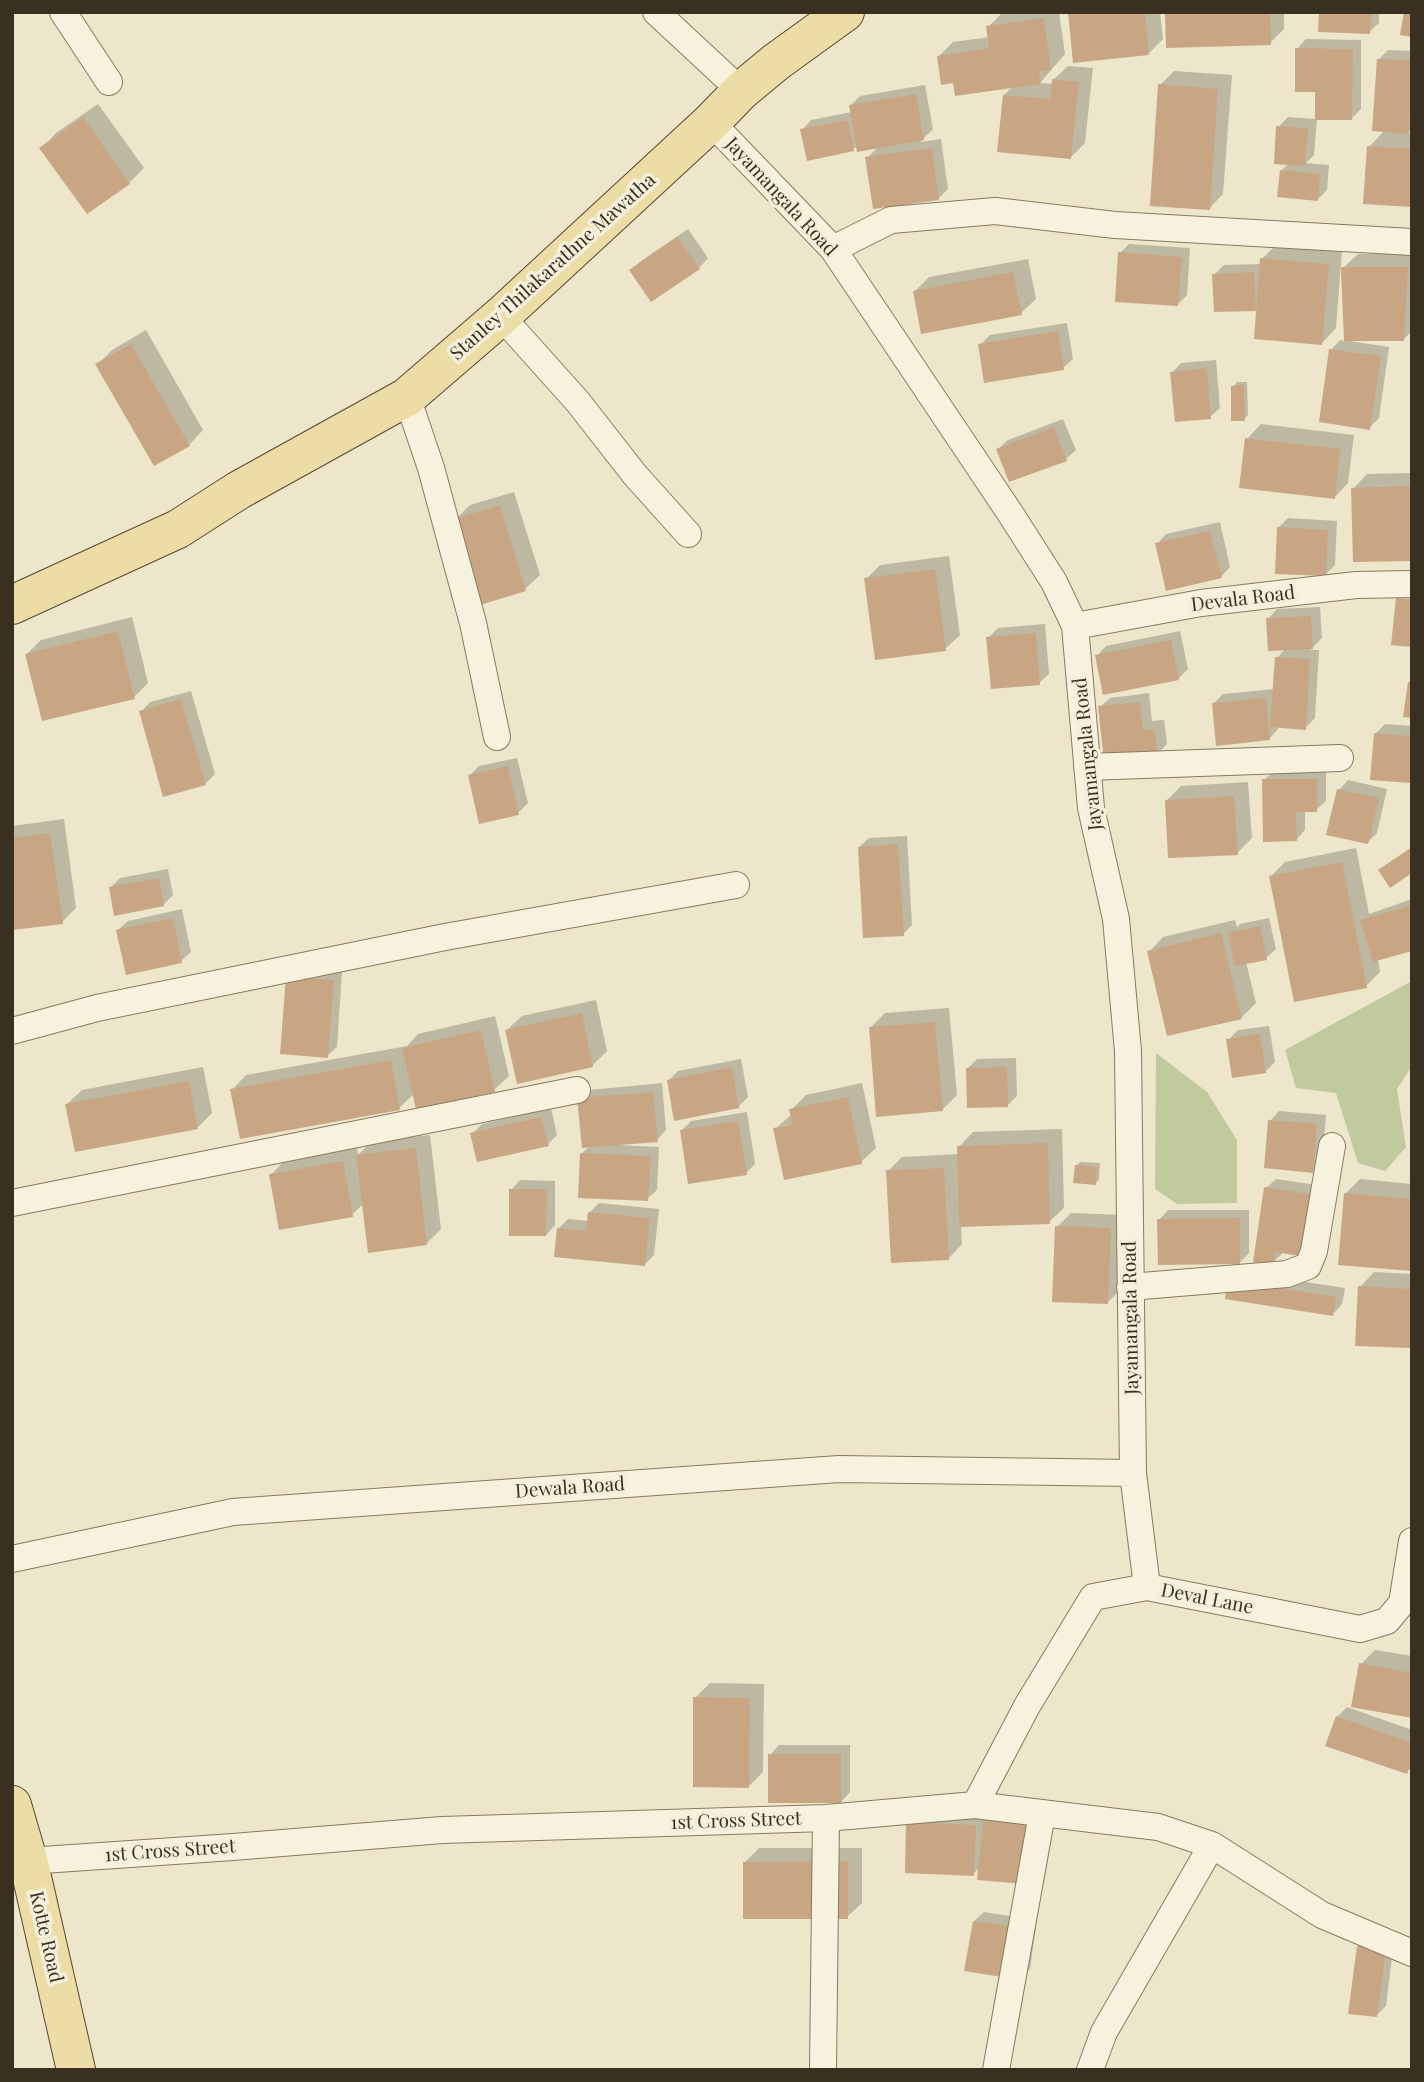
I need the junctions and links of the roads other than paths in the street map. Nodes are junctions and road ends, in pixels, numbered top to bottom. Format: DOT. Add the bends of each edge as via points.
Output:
graph roads {
  1 [pos="63,12"];
  2 [pos="656,12"];
  3 [pos="845,12"];
  4 [pos="109,82"];
  5 [pos="741,92"];
  6 [pos="711,122"];
  7 [pos="1412,242"];
  8 [pos="833,249"];
  9 [pos="502,316"];
  10 [pos="407,397"];
  11 [pos="239,490"];
  12 [pos="688,534"];
  13 [pos="12,576"];
  14 [pos="1412,584"];
  15 [pos="12,605"];
  16 [pos="1075,626"];
  17 [pos="497,737"];
  18 [pos="1340,758"];
  19 [pos="1087,767"];
  20 [pos="736,885"];
  21 [pos="12,1031"];
  22 [pos="577,1090"];
  23 [pos="1332,1146"];
  24 [pos="12,1203"];
  25 [pos="1130,1287"];
  26 [pos="1133,1473"];
  27 [pos="1412,1541"];
  28 [pos="12,1559"];
  29 [pos="1147,1587"];
  30 [pos="12,1805"];
  31 [pos="975,1805"];
  32 [pos="1042,1814"];
  33 [pos="826,1818"];
  34 [pos="1212,1845"];
  35 [pos="20,1861"];
  36 [pos="1412,1953"];
  37 [pos="71,2067"];
  38 [pos="823,2070"];
  39 [pos="996,2070"];
  40 [pos="1090,2070"];
  1 -- 4 [label="street"];
  2 -- 5 [label="street"];
  3 -- 5 [label="main road, Stanley Thilakarathne Mawatha"];
  5 -- 6 [label="main road, Stanley Thilakarathne Mawatha"];
  6 -- 8 [label="street, Jayamangala Road"];
  6 -- 9 [label="main road, Stanley Thilakarathne Mawatha"];
  7 -- 8 [label="street" via="1115,225 995,211 891,220"];
  8 -- 16 [label="street, Jayamangala Road" via="1010,513 1054,582"];
  9 -- 10 [label="main road, Stanley Thilakarathne Mawatha"];
  9 -- 12 [label="street"];
  10 -- 11 [label="main road, Stanley Thilakarathne Mawatha"];
  10 -- 17 [label="street" via="473,622"];
  11 -- 13 [label="main road, Stanley Thilakarathne Mawatha" via="172,505"];
  11 -- 15 [label="main road, Stanley Thilakarathne Mawatha" via="178,529"];
  14 -- 16 [label="street, Devala Road" via="1356,585 1200,603"];
  16 -- 19 [label="street, Jayamangala Road"];
  18 -- 19 [label="street"];
  19 -- 25 [label="street, Jayamangala Road" via="1091,808 1116,919 1128,1051"];
  20 -- 21 [label="street" via="445,937 97,1008"];
  22 -- 24 [label="street"];
  23 -- 25 [label="street" via="1308,1266 1287,1273"];
  25 -- 26 [label="street, Jayamangala Road"];
  26 -- 28 [label="street, Dewala Road" via="839,1469 233,1512"];
  26 -- 29 [label="street, Jayamangala Road"];
  27 -- 29 [label="street, Deval Lane" via="1402,1604 1387,1621 1360,1629"];
  29 -- 31 [label="street, Deval Lane" via="1093,1597 1027,1706"];
  30 -- 35 [label="main road, Kotte Road"];
  31 -- 32 [label="street, 1st Cross Street"];
  31 -- 33 [label="street, 1st Cross Street"];
  32 -- 34 [label="street, 1st Cross Street" via="1158,1827"];
  32 -- 39 [label="street"];
  33 -- 35 [label="street, 1st Cross Street" via="442,1830"];
  33 -- 38 [label="street"];
  34 -- 36 [label="street, 1st Cross Street" via="1322,1915"];
  34 -- 40 [label="street" via="1104,2032"];
  35 -- 37 [label="main road, Kotte Road"];
}
